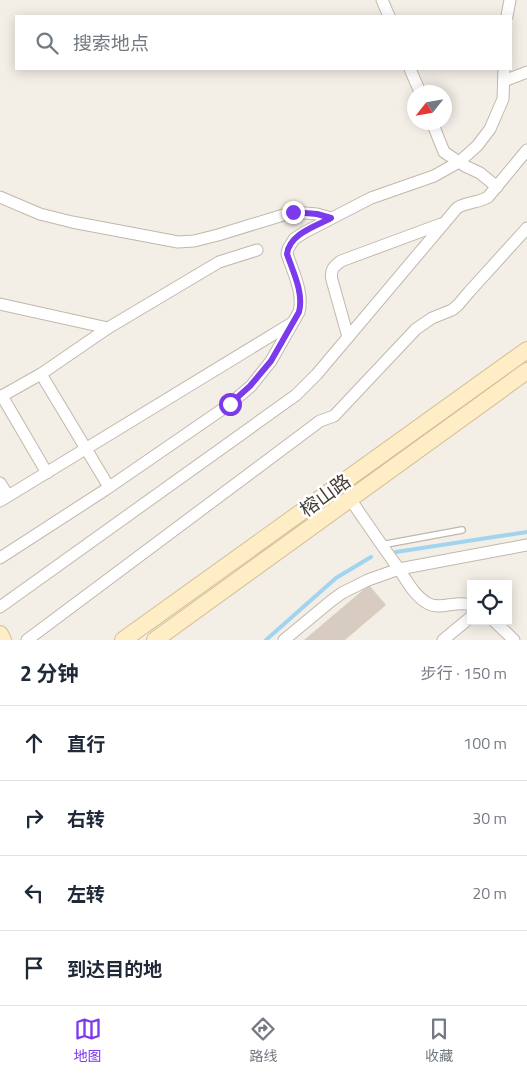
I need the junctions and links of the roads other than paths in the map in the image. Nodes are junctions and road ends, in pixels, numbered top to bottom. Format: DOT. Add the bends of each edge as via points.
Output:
graph roads {
  1 [pos="382,0"];
  2 [pos="510,0"];
  3 [pos="389,15"];
  4 [pos="507,15"];
  5 [pos="410,70"];
  6 [pos="504,70"];
  7 [pos="527,72"];
  8 [pos="504,81"];
  9 [pos="417,85"];
  10 [pos="435,130"];
  11 [pos="527,150"];
  12 [pos="459,162"];
  13 [pos="497,187"];
  14 [pos="0,197"];
  15 [pos="331,218"];
  16 [pos="443,224"];
  17 [pos="527,228"];
  18 [pos="257,250"];
  19 [pos="0,304"];
  20 [pos="293,322"];
  21 [pos="108,328"];
  22 [pos="348,337"];
  23 [pos="527,350"];
  24 [pos="527,371"];
  25 [pos="41,374"];
  26 [pos="1,397"];
  27 [pos="86,449"];
  28 [pos="47,473"];
  29 [pos="0,483"];
  30 [pos="109,488"];
  31 [pos="4,499"];
  32 [pos="350,499"];
  33 [pos="462,530"];
  34 [pos="527,544"];
  35 [pos="381,545"];
  36 [pos="0,558"];
  37 [pos="399,569"];
  38 [pos="467,604"];
  39 [pos="0,606"];
  40 [pos="467,620"];
  41 [pos="498,625"];
  42 [pos="0,634"];
  43 [pos="4,640"];
  44 [pos="27,640"];
  45 [pos="123,640"];
  46 [pos="155,640"];
  47 [pos="284,640"];
  48 [pos="443,640"];
  49 [pos="514,640"];
  1 -- 3 [label="street"];
  2 -- 4 [label="street"];
  5 -- 9 [label="street"];
  6 -- 8 [label="street"];
  7 -- 8 [label="street"];
  8 -- 12 [label="street" via="503,99 490,130"];
  10 -- 12 [label="street" via="444,152"];
  11 -- 13 [label="street"];
  12 -- 13 [label="street"];
  12 -- 15 [label="street" via="434,176 371,198"];
  13 -- 16 [label="street" via="484,199 456,208"];
  14 -- 15 [label="street" via="40,214 178,242 218,235 293,212"];
  15 -- 20 [label="street" via="294,239 288,249 301,304"];
  16 -- 22 [label="street"];
  16 -- 22 [label="street" via="336,265 331,273 332,280"];
  17 -- 44 [label="street" via="458,305 416,329 334,416 320,421"];
  18 -- 21 [label="street" via="219,262"];
  19 -- 21 [label="street"];
  20 -- 27 [label="street"];
  20 -- 30 [label="street" via="271,361 250,386 230,404"];
  21 -- 25 [label="street"];
  22 -- 39 [label="street" via="296,395"];
  23 -- 45 [label="main road, 榕山路"];
  24 -- 32 [label="main road, 榕山路"];
  25 -- 26 [label="street"];
  25 -- 27 [label="street"];
  26 -- 28 [label="street"];
  27 -- 28 [label="street"];
  27 -- 30 [label="street"];
  28 -- 31 [label="street"];
  29 -- 31 [label="street"];
  30 -- 36 [label="street"];
  32 -- 35 [label="street"];
  32 -- 46 [label="main road, 榕山路"];
  33 -- 35 [label="lane"];
  34 -- 37 [label="street"];
  35 -- 37 [label="street"];
  37 -- 38 [label="street" via="429,604"];
  37 -- 47 [label="street" via="342,593"];
  40 -- 48 [label="street"];
  41 -- 49 [label="street"];
  42 -- 43 [label="main road"];
}
